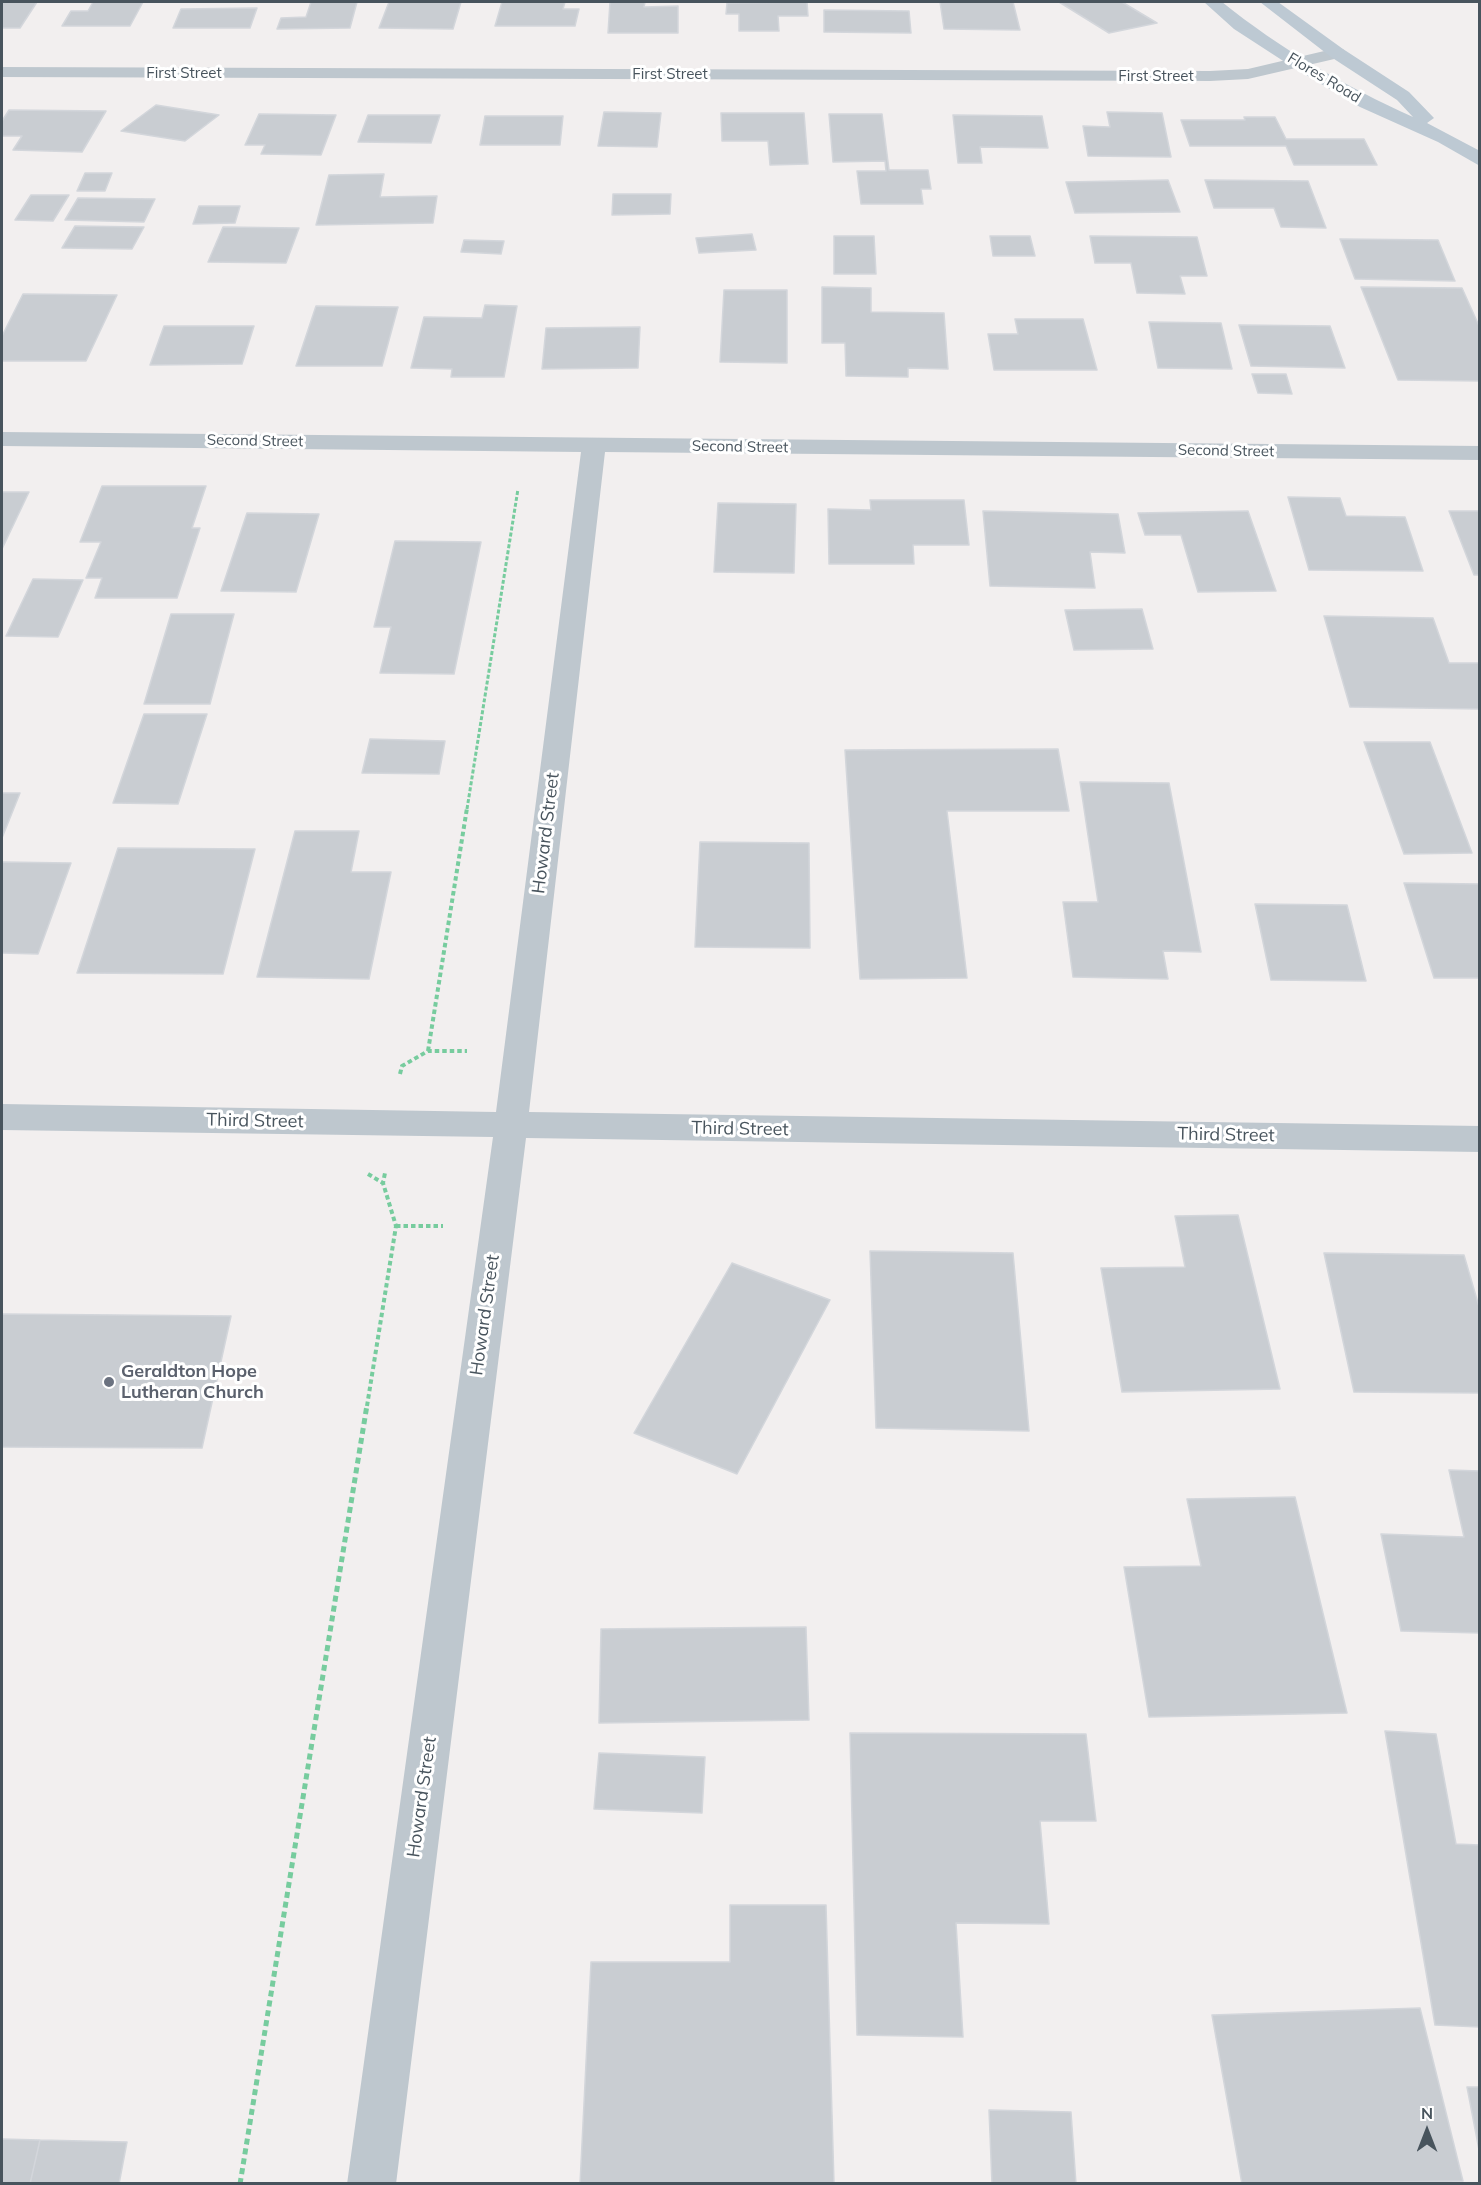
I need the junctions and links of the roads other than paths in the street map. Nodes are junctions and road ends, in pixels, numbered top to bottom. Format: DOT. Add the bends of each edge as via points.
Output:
graph roads {
  1 [pos="1212,2"];
  2 [pos="1268,2"];
  3 [pos="1337,53"];
  4 [pos="1297,62"];
  5 [pos="2,72"];
  6 [pos="1445,138"];
  7 [pos="1479,160"];
  8 [pos="2,439"];
  9 [pos="594,445"];
  10 [pos="1479,453"];
  11 [pos="2,1117"];
  12 [pos="510,1125"];
  13 [pos="1479,1139"];
  14 [pos="371,2184"];
  1 -- 4 [label="main road, Flores Road"];
  2 -- 3 [label="main road, Flores Road"];
  3 -- 4 [label="street, First Street"];
  3 -- 6 [label="main road, Flores Road" via="1404,96"];
  4 -- 5 [label="street, First Street" via="1248,74 1210,76"];
  4 -- 6 [label="main road, Flores Road" via="1367,103"];
  6 -- 7 [label="main road, Flores Road"];
  8 -- 9 [label="street, Second Street"];
  9 -- 10 [label="street, Second Street"];
  9 -- 12 [label="street, Howard Street"];
  11 -- 12 [label="street, Third Street"];
  12 -- 13 [label="street, Third Street"];
  12 -- 14 [label="street, Howard Street"];
}
